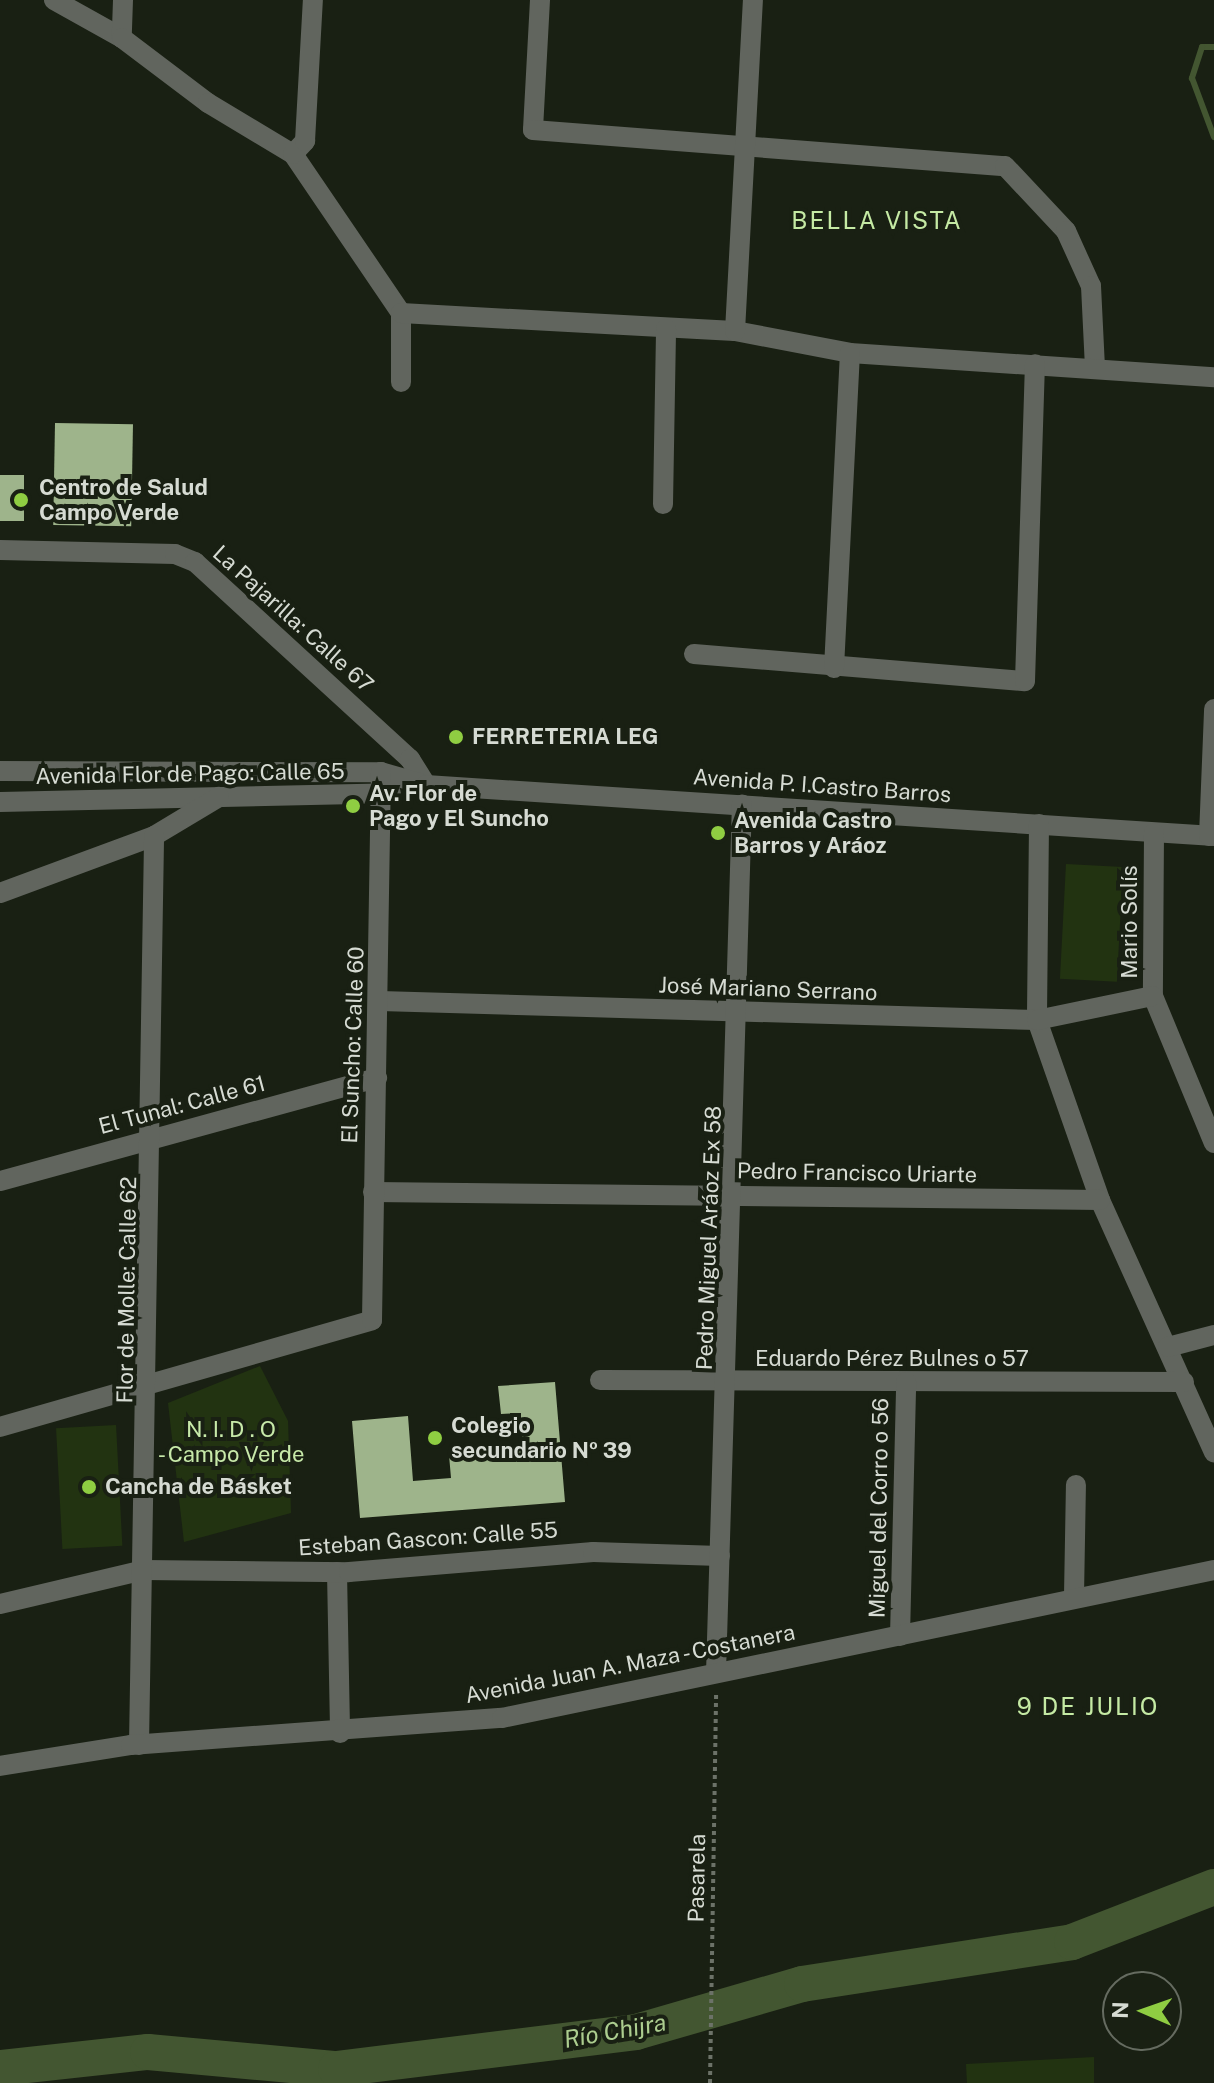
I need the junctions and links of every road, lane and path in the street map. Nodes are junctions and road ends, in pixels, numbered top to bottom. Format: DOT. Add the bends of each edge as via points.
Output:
graph roads {
  1 [pos="54,0"];
  2 [pos="123,0"];
  3 [pos="313,0"];
  4 [pos="540,0"];
  5 [pos="753,0"];
  6 [pos="122,38"];
  7 [pos="740,141"];
  8 [pos="293,154"];
  9 [pos="401,313"];
  10 [pos="666,329"];
  11 [pos="735,331"];
  12 [pos="850,353"];
  13 [pos="1035,364"];
  14 [pos="1095,367"];
  15 [pos="1214,377"];
  16 [pos="401,382"];
  17 [pos="663,504"];
  18 [pos="0,550"];
  19 [pos="694,654"];
  20 [pos="834,668"];
  21 [pos="1214,709"];
  22 [pos="0,771"];
  23 [pos="381,772"];
  24 [pos="426,785"];
  25 [pos="221,795"];
  26 [pos="381,795"];
  27 [pos="0,802"];
  28 [pos="742,804"];
  29 [pos="1039,824"];
  30 [pos="1154,833"];
  31 [pos="154,836"];
  32 [pos="1212,836"];
  33 [pos="0,893"];
  34 [pos="1153,996"];
  35 [pos="380,1001"];
  36 [pos="740,1013"];
  37 [pos="1037,1020"];
  38 [pos="377,1078"];
  39 [pos="153,1137"];
  40 [pos="1214,1143"];
  41 [pos="0,1181"];
  42 [pos="373,1192"];
  43 [pos="734,1195"];
  44 [pos="1100,1200"];
  45 [pos="1214,1335"];
  46 [pos="1168,1347"];
  47 [pos="600,1380"];
  48 [pos="906,1382"];
  49 [pos="1184,1382"];
  50 [pos="728,1384"];
  51 [pos="151,1388"];
  52 [pos="0,1427"];
  53 [pos="1214,1452"];
  54 [pos="1076,1485"];
  55 [pos="720,1556"];
  56 [pos="144,1570"];
  57 [pos="1214,1570"];
  58 [pos="337,1572"];
  59 [pos="1074,1596"];
  60 [pos="0,1604"];
  61 [pos="900,1636"];
  62 [pos="716,1673"];
  63 [pos="340,1733"];
  64 [pos="139,1745"];
  65 [pos="0,1766"];
  66 [pos="710,2083"];
  1 -- 6 [label="street"];
  2 -- 6 [label="street"];
  3 -- 8 [label="street" via="305,141"];
  4 -- 7 [label="street" via="533,130"];
  5 -- 7 [label="street"];
  6 -- 8 [label="street" via="208,103"];
  7 -- 11 [label="street"];
  7 -- 14 [label="street" via="1005,166 1073,245 1091,286"];
  8 -- 9 [label="street"];
  9 -- 10 [label="street"];
  9 -- 16 [label="street"];
  10 -- 11 [label="street"];
  10 -- 17 [label="street"];
  11 -- 12 [label="street"];
  12 -- 13 [label="street"];
  12 -- 20 [label="street"];
  13 -- 14 [label="street"];
  13 -- 20 [label="street" via="1025,681"];
  14 -- 15 [label="street"];
  18 -- 24 [label="street, La Pajarilla: Calle 67" via="175,554 195,562 410,759"];
  19 -- 20 [label="street"];
  21 -- 32 [label="street"];
  22 -- 23 [label="street, Avenida Flor de Pago: Calle 65"];
  23 -- 24 [label="street, Avenida P. I.Castro Barros"];
  23 -- 26 [label="street, El Suncho: Calle 60"];
  24 -- 26 [label="street, Avenida P. I.Castro Barros"];
  24 -- 28 [label="street, Avenida P. I.Castro Barros"];
  25 -- 26 [label="street, Avenida Flor de Pago: Calle 65"];
  25 -- 27 [label="street, Avenida Flor de Pago: Calle 65"];
  25 -- 31 [label="street"];
  26 -- 35 [label="street, El Suncho: Calle 60"];
  28 -- 29 [label="street, Avenida P. I.Castro Barros"];
  28 -- 36 [label="street, Pedro Miguel Aráoz Ex 58"];
  29 -- 30 [label="street, Avenida P. I.Castro Barros"];
  29 -- 37 [label="street"];
  30 -- 32 [label="street, Avenida P. I.Castro Barros"];
  30 -- 34 [label="street, Mario Solís"];
  31 -- 33 [label="street"];
  31 -- 39 [label="street, Flor de Molle: Calle 62"];
  34 -- 37 [label="street, José Mariano Serrano"];
  34 -- 40 [label="street, Mario Solís"];
  35 -- 36 [label="street, José Mariano Serrano"];
  35 -- 38 [label="street, El Suncho: Calle 60"];
  36 -- 37 [label="street, José Mariano Serrano"];
  36 -- 43 [label="street, Pedro Miguel Aráoz Ex 58"];
  37 -- 44 [label="street"];
  38 -- 39 [label="street, El Tunal: Calle 61"];
  38 -- 42 [label="street, El Suncho: Calle 60"];
  39 -- 41 [label="street, El Tunal: Calle 61"];
  39 -- 51 [label="street, Flor de Molle: Calle 62"];
  42 -- 43 [label="street, Pedro Francisco Uriarte"];
  42 -- 51 [label="street, El Suncho: Calle 60" via="372,1320"];
  43 -- 44 [label="street, Pedro Francisco Uriarte"];
  43 -- 50 [label="street, Pedro Miguel Aráoz Ex 58"];
  44 -- 46 [label="street"];
  45 -- 46 [label="street"];
  46 -- 49 [label="street"];
  47 -- 50 [label="street, Eduardo Pérez Bulnes o 57"];
  48 -- 49 [label="street, Eduardo Pérez Bulnes o 57"];
  48 -- 50 [label="street, Eduardo Pérez Bulnes o 57"];
  48 -- 61 [label="street, Miguel del Corro o 56"];
  49 -- 53 [label="street"];
  50 -- 55 [label="street, Pedro Miguel Aráoz Ex 58"];
  51 -- 52 [label="street"];
  51 -- 56 [label="street, Flor de Molle: Calle 62"];
  54 -- 59 [label="street"];
  55 -- 58 [label="street, Esteban Gascon: Calle 55" via="593,1552"];
  55 -- 62 [label="street, Pedro Miguel Aráoz Ex 58"];
  56 -- 58 [label="street, Esteban Gascon: Calle 55"];
  56 -- 60 [label="street, Esteban Gascon: Calle 55"];
  56 -- 64 [label="street, Flor de Molle: Calle 62"];
  57 -- 59 [label="street, Avenida Juan A. Maza - Costanera"];
  58 -- 63 [label="street"];
  59 -- 61 [label="street, Avenida Juan A. Maza - Costanera"];
  61 -- 62 [label="street, Avenida Juan A. Maza - Costanera"];
  62 -- 63 [label="street, Avenida Juan A. Maza - Costanera" via="502,1718"];
  62 -- 66 [label="path, Pasarela"];
  63 -- 64 [label="street, Avenida Juan A. Maza - Costanera"];
  64 -- 65 [label="street, Avenida Juan A. Maza - Costanera"];
}
